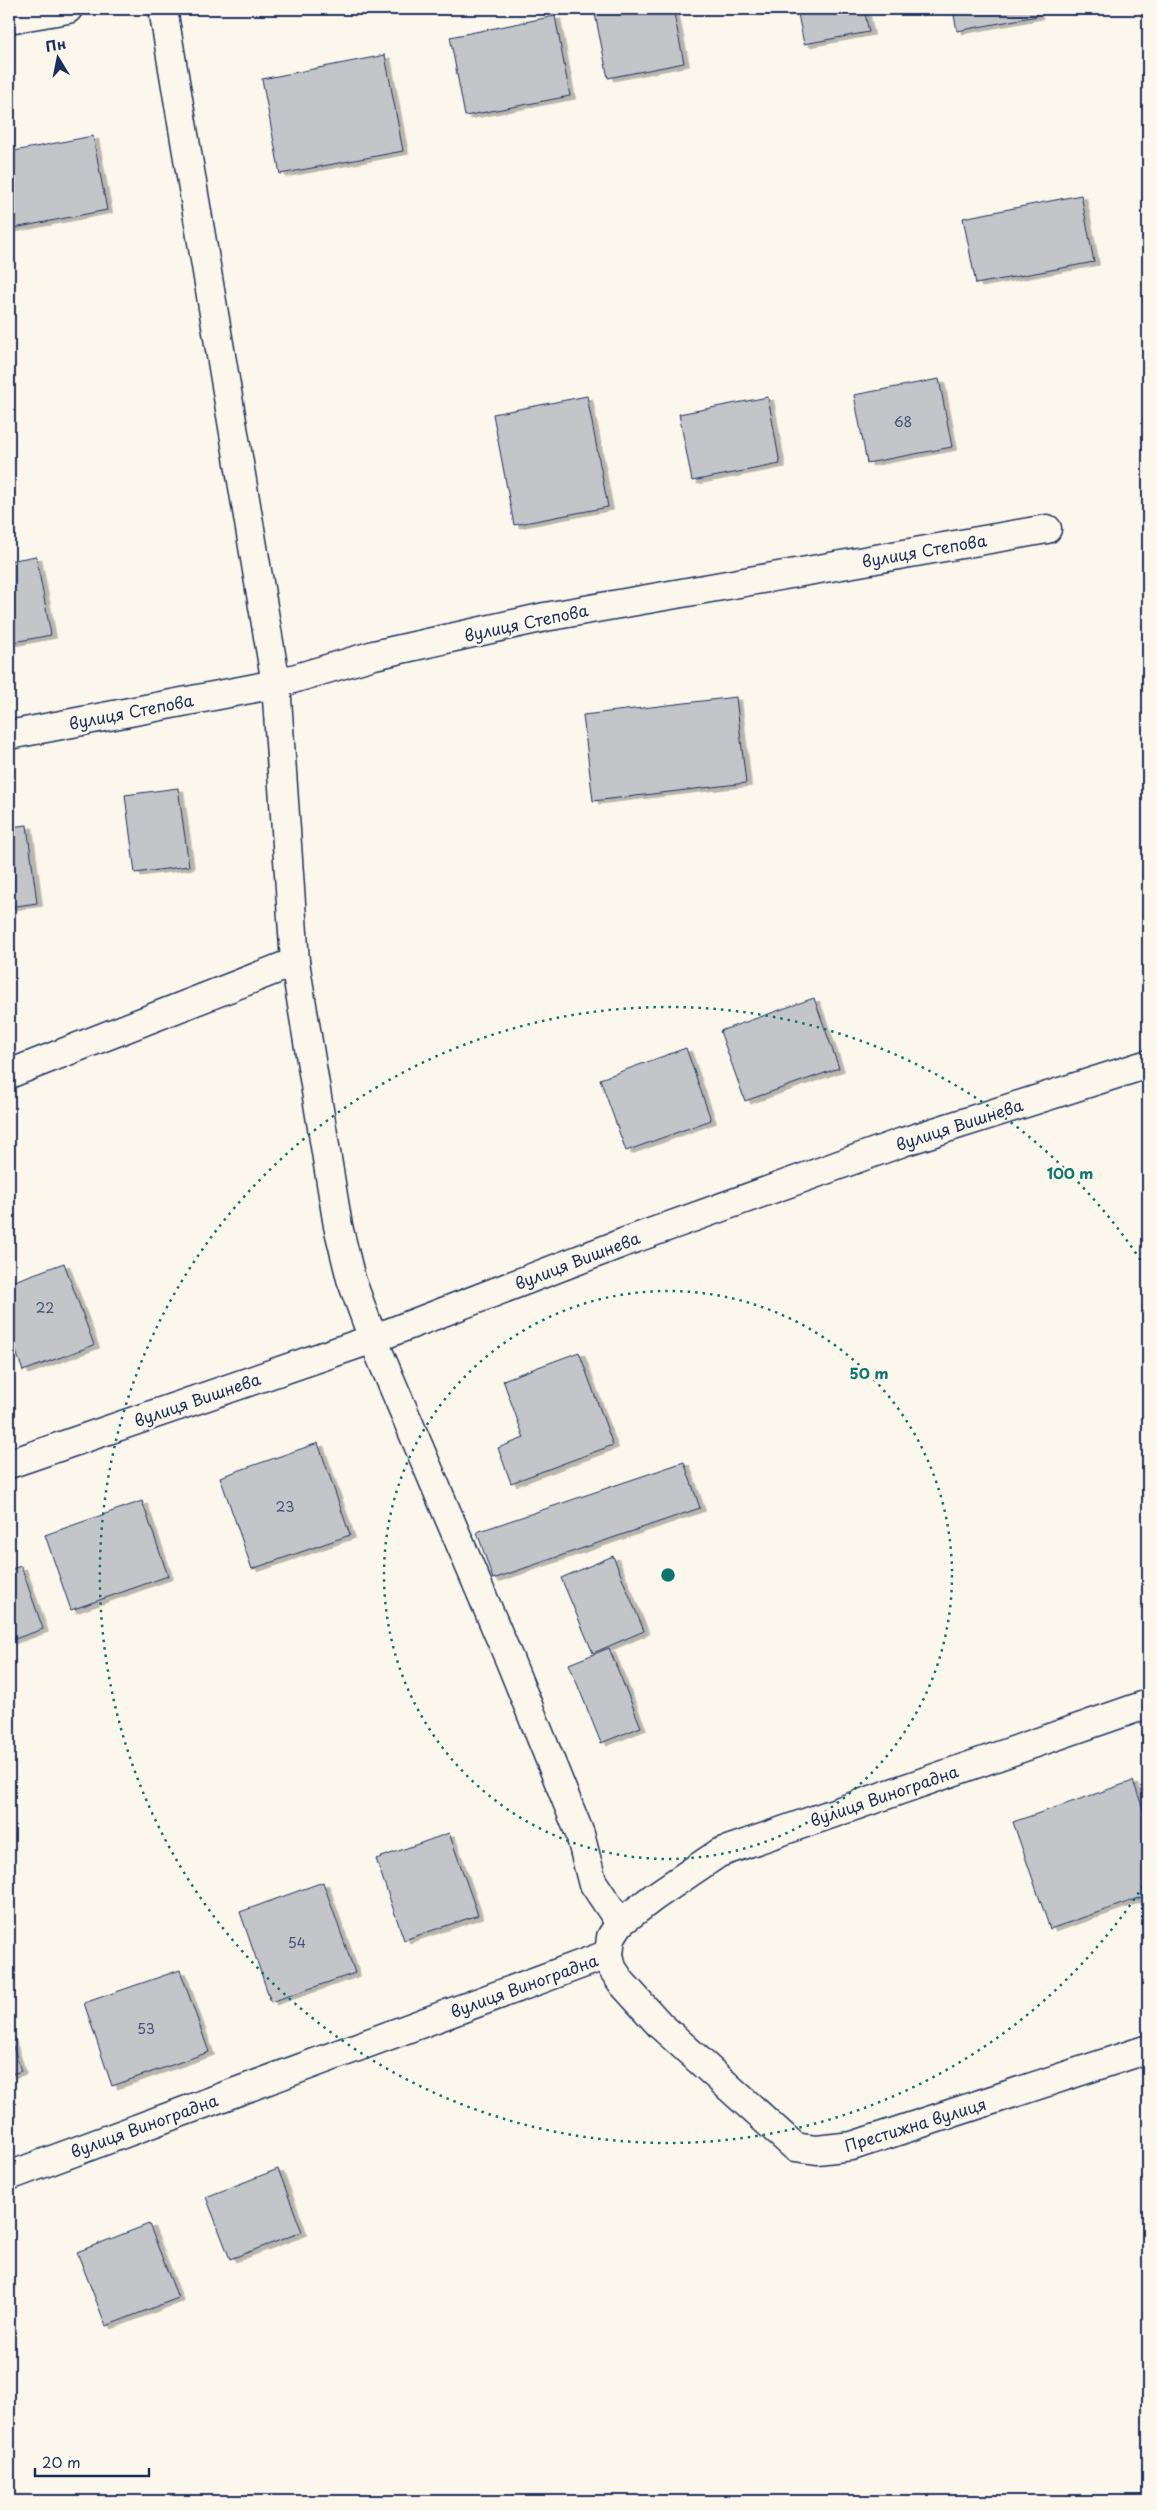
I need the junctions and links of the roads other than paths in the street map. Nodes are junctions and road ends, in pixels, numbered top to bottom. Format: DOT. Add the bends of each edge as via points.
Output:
graph roads {
  1 [pos="68,9"];
  2 [pos="163,9"];
  3 [pos="9,19"];
  4 [pos="1047,529"];
  5 [pos="276,684"];
  6 [pos="9,735"];
  7 [pos="295,962"];
  8 [pos="1148,1064"];
  9 [pos="9,1074"];
  10 [pos="373,1339"];
  11 [pos="9,1464"];
  12 [pos="1148,1704"];
  13 [pos="620,1923"];
  14 [pos="609,1954"];
  15 [pos="1148,2049"];
  16 [pos="9,2176"];
  1 -- 3 [label="street"];
  2 -- 5 [label="street"];
  4 -- 5 [label="street, вулиця Степова" via="545,617 374,655"];
  5 -- 6 [label="street, вулиця Степова"];
  5 -- 7 [label="street"];
  7 -- 9 [label="street"];
  7 -- 10 [label="street" via="338,1226 351,1279"];
  8 -- 10 [label="street, вулиця Вишнева" via="903,1142 624,1242"];
  10 -- 11 [label="street, вулиця Вишнева"];
  10 -- 13 [label="street" via="514,1670 580,1834 592,1881"];
  12 -- 13 [label="street, вулиця Виноградна" via="719,1854"];
  13 -- 14 [label="street, вулиця Виноградна" via="611,1937"];
  14 -- 15 [label="street, Престижна вулиця" via="612,1968 660,2025 795,2147 817,2150 852,2146"];
  14 -- 16 [label="street, вулиця Виноградна"];
}
